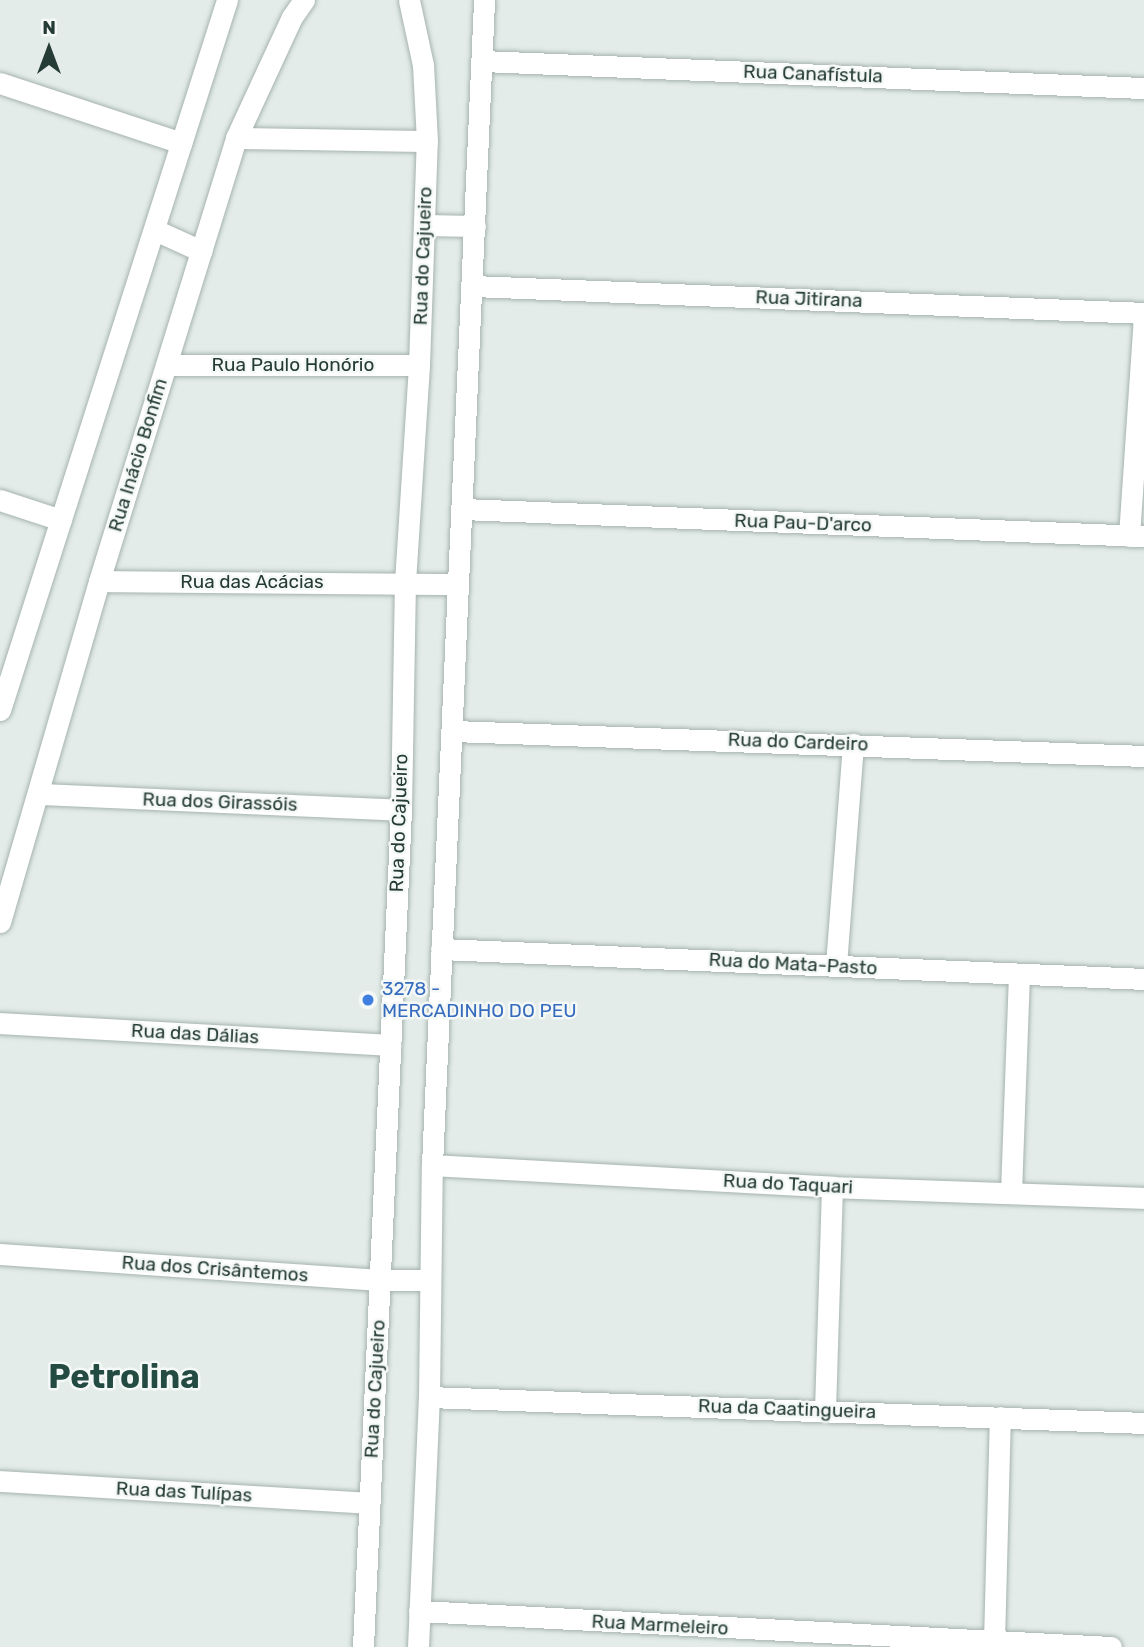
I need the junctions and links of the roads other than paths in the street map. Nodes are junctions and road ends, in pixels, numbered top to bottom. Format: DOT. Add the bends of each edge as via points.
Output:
graph roads {
  1 [pos="227,0"];
  2 [pos="304,0"];
  3 [pos="409,0"];
  4 [pos="484,0"];
  5 [pos="481,61"];
  6 [pos="0,83"];
  7 [pos="1144,88"];
  8 [pos="236,138"];
  9 [pos="427,141"];
  10 [pos="181,143"];
  11 [pos="424,225"];
  12 [pos="475,226"];
  13 [pos="155,230"];
  14 [pos="201,251"];
  15 [pos="473,286"];
  16 [pos="1144,315"];
  17 [pos="166,365"];
  18 [pos="419,365"];
  19 [pos="0,500"];
  20 [pos="462,509"];
  21 [pos="61,520"];
  22 [pos="1137,536"];
  23 [pos="99,581"];
  24 [pos="405,582"];
  25 [pos="458,584"];
  26 [pos="0,710"];
  27 [pos="453,731"];
  28 [pos="853,744"];
  29 [pos="1144,756"];
  30 [pos="40,794"];
  31 [pos="401,810"];
  32 [pos="5,891"];
  33 [pos="0,922"];
  34 [pos="442,949"];
  35 [pos="836,965"];
  36 [pos="1019,976"];
  37 [pos="1144,979"];
  38 [pos="0,1023"];
  39 [pos="390,1045"];
  40 [pos="432,1165"];
  41 [pos="832,1187"];
  42 [pos="1012,1192"];
  43 [pos="1144,1198"];
  44 [pos="0,1254"];
  45 [pos="380,1280"];
  46 [pos="430,1280"];
  47 [pos="429,1397"];
  48 [pos="825,1410"];
  49 [pos="1000,1417"];
  50 [pos="1144,1423"];
  51 [pos="0,1481"];
  52 [pos="369,1503"];
  53 [pos="419,1611"];
  54 [pos="815,1640"];
  55 [pos="994,1642"];
  56 [pos="363,1647"];
  57 [pos="418,1647"];
  58 [pos="1111,1647"];
  1 -- 10 [label="street"];
  2 -- 8 [label="street, Rua Inácio Bonfim"];
  3 -- 9 [label="street, Rua do Cajueiro" via="423,65"];
  4 -- 5 [label="street"];
  5 -- 7 [label="street, Rua Canafístula"];
  5 -- 12 [label="street"];
  6 -- 10 [label="street"];
  8 -- 9 [label="street"];
  8 -- 14 [label="street, Rua Inácio Bonfim"];
  9 -- 11 [label="street, Rua do Cajueiro"];
  10 -- 13 [label="street"];
  11 -- 12 [label="street"];
  11 -- 18 [label="street, Rua do Cajueiro"];
  12 -- 15 [label="street"];
  13 -- 14 [label="street"];
  13 -- 21 [label="street"];
  14 -- 17 [label="street, Rua Inácio Bonfim"];
  15 -- 16 [label="street, Rua Jitirana"];
  15 -- 20 [label="street"];
  16 -- 22 [label="street"];
  17 -- 18 [label="street, Rua Paulo Honório"];
  17 -- 23 [label="street, Rua Inácio Bonfim"];
  18 -- 24 [label="street, Rua do Cajueiro"];
  19 -- 21 [label="street"];
  20 -- 22 [label="street, Rua Pau-D'arco"];
  20 -- 25 [label="street"];
  21 -- 26 [label="street"];
  23 -- 24 [label="street, Rua das Acácias"];
  23 -- 30 [label="street, Rua Inácio Bonfim"];
  24 -- 25 [label="street, Rua das Acácias"];
  24 -- 31 [label="street, Rua do Cajueiro"];
  25 -- 27 [label="street"];
  27 -- 28 [label="street, Rua do Cardeiro"];
  27 -- 34 [label="street"];
  28 -- 29 [label="street, Rua do Cardeiro"];
  28 -- 35 [label="street"];
  30 -- 31 [label="street, Rua dos Girassóis"];
  30 -- 32 [label="street, Rua Inácio Bonfim"];
  31 -- 39 [label="street, Rua do Cajueiro"];
  32 -- 33 [label="street, Rua Inácio Bonfim"];
  34 -- 35 [label="street, Rua do Mata-Pasto"];
  34 -- 40 [label="street"];
  35 -- 36 [label="street, Rua do Mata-Pasto"];
  36 -- 37 [label="street, Rua do Mata-Pasto"];
  36 -- 42 [label="street"];
  38 -- 39 [label="street, Rua das Dálias"];
  39 -- 45 [label="street, Rua do Cajueiro"];
  40 -- 41 [label="street, Rua do Taquari"];
  40 -- 46 [label="street"];
  41 -- 42 [label="street, Rua do Taquari"];
  41 -- 48 [label="street"];
  42 -- 43 [label="street, Rua do Taquari"];
  44 -- 45 [label="street, Rua dos Crisântemos"];
  45 -- 46 [label="street, Rua dos Crisântemos"];
  45 -- 52 [label="street, Rua do Cajueiro"];
  46 -- 47 [label="street"];
  47 -- 48 [label="street, Rua da Caatingueira"];
  47 -- 53 [label="street"];
  48 -- 49 [label="street, Rua da Caatingueira"];
  49 -- 50 [label="street, Rua da Caatingueira"];
  49 -- 55 [label="street"];
  51 -- 52 [label="street, Rua das Tulípas"];
  52 -- 56 [label="street, Rua do Cajueiro"];
  53 -- 54 [label="street, Rua Marmeleiro"];
  53 -- 57 [label="street"];
  54 -- 55 [label="street, Rua Marmeleiro"];
  55 -- 58 [label="street, Rua Marmeleiro"];
}
